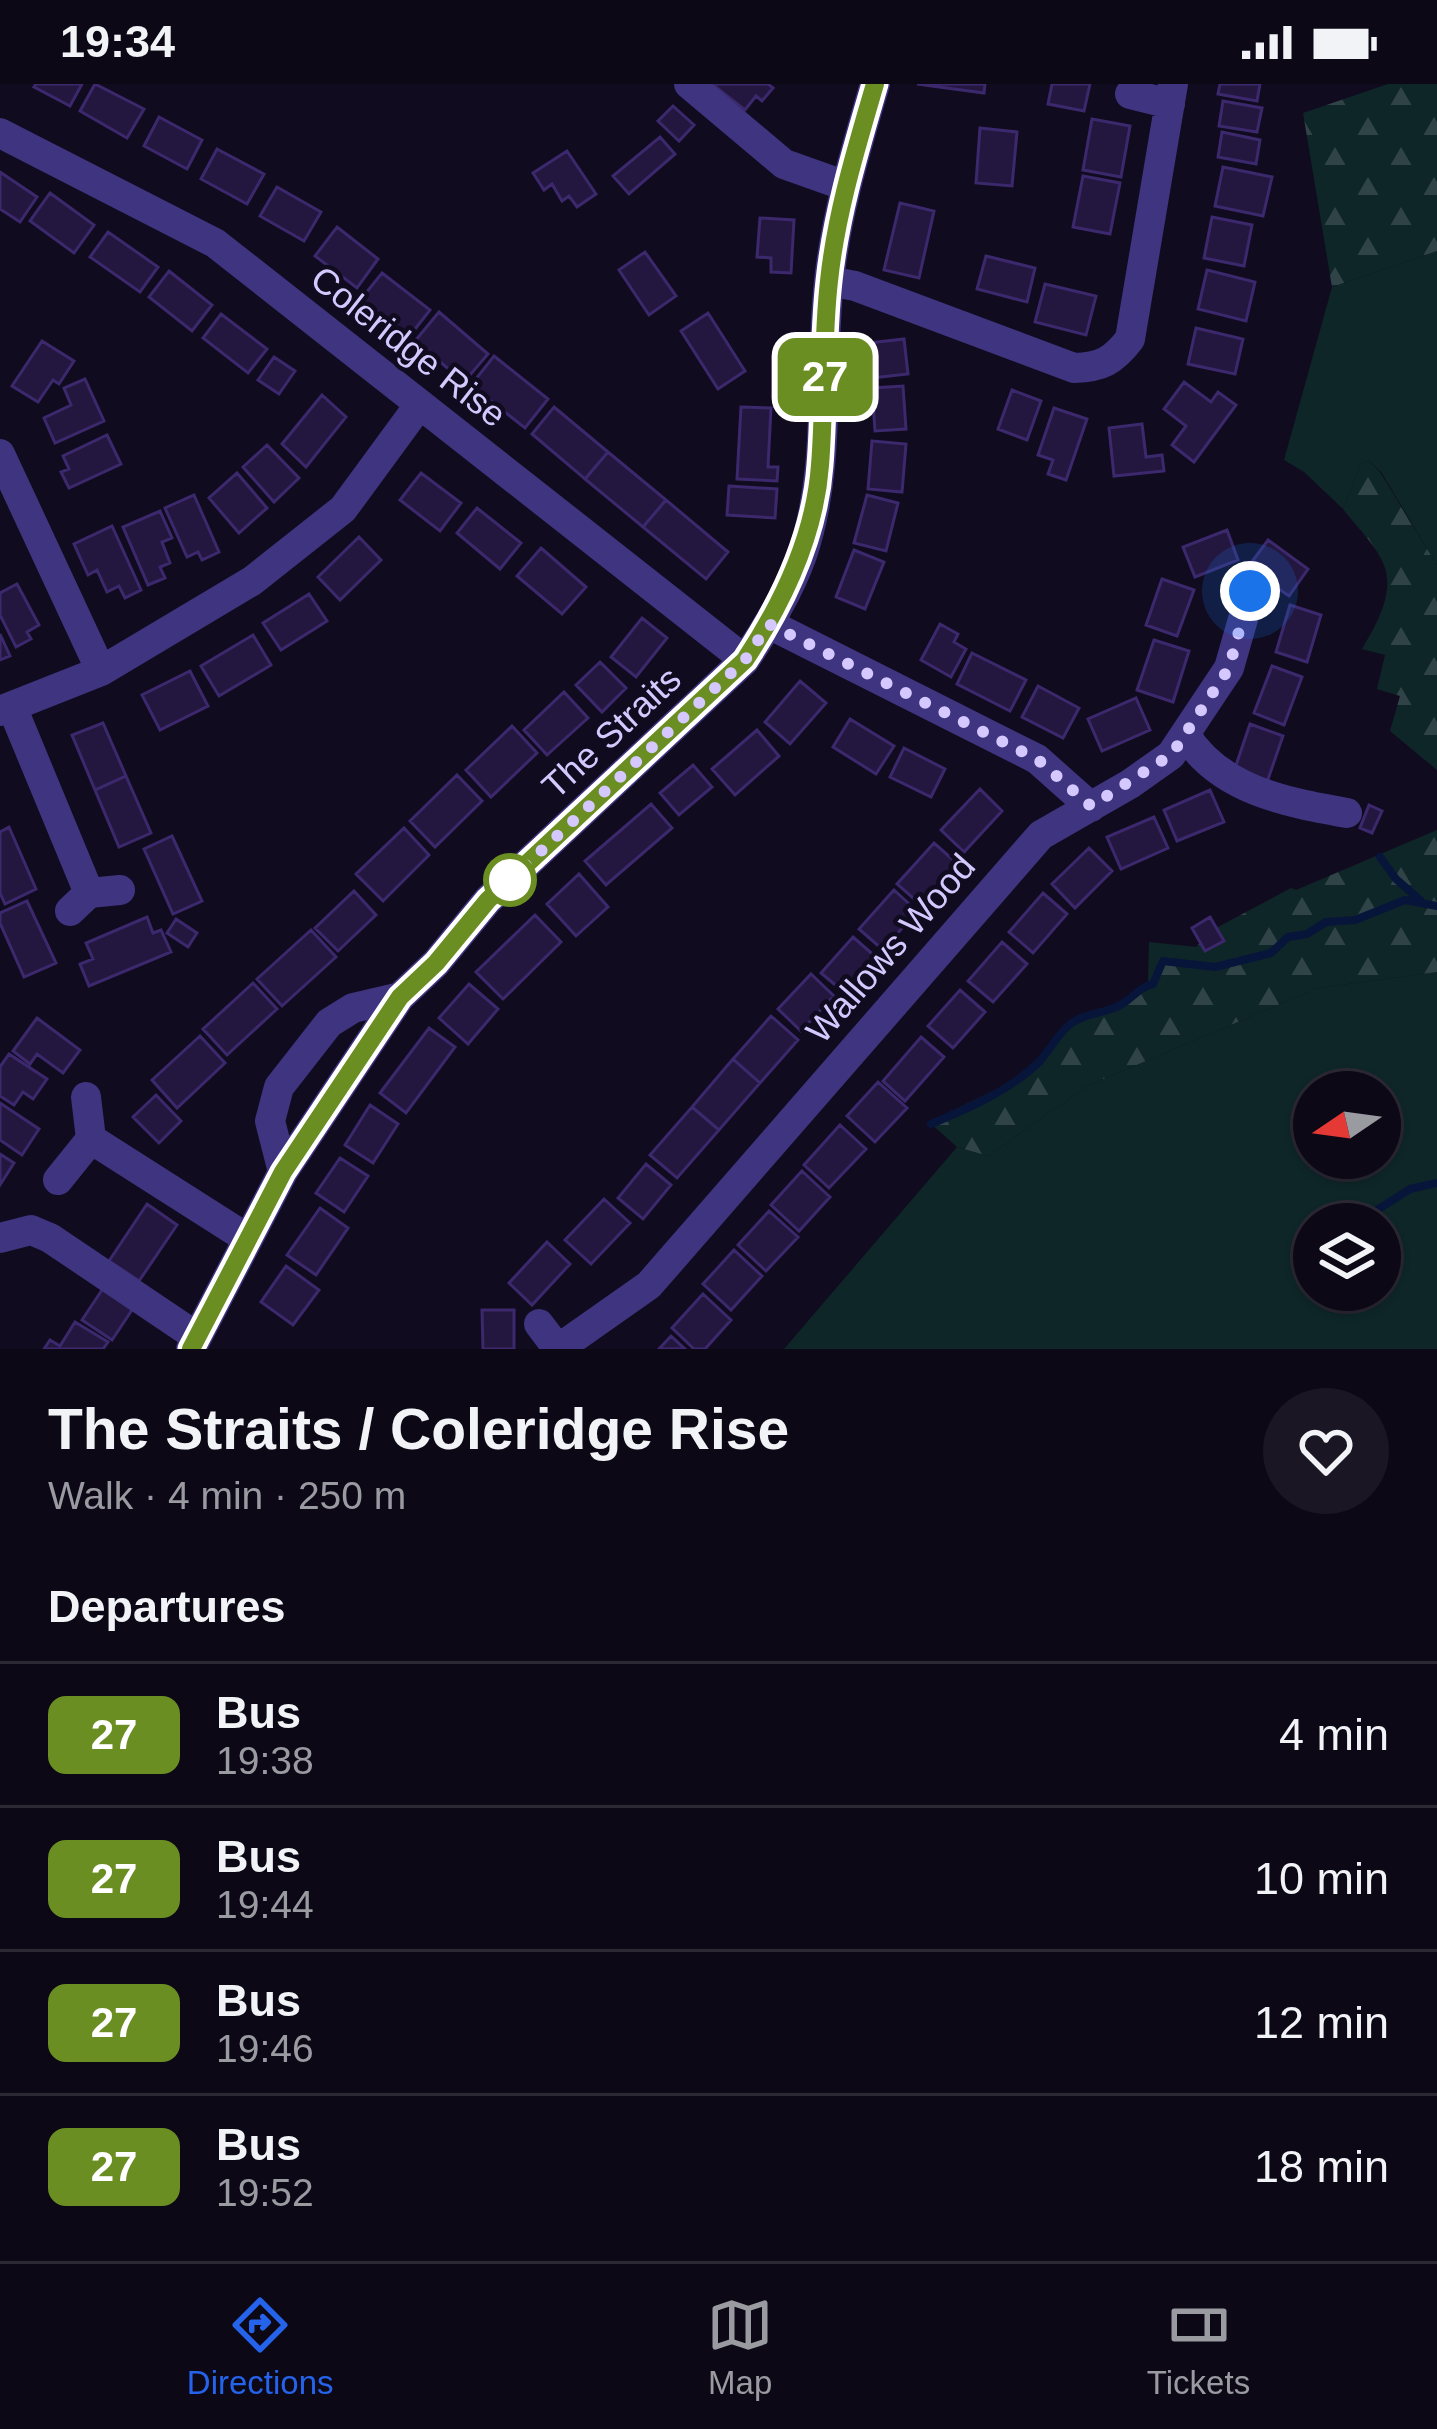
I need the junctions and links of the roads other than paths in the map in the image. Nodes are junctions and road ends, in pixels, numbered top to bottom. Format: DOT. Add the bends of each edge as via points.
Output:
graph roads {
  1 [pos="688,84"];
  2 [pos="874,84"];
  3 [pos="1130,94"];
  4 [pos="1171,94"];
  5 [pos="0,133"];
  6 [pos="846,186"];
  7 [pos="829,281"];
  8 [pos="419,404"];
  9 [pos="0,454"];
  10 [pos="1250,591"];
  11 [pos="769,624"];
  12 [pos="745,660"];
  13 [pos="101,670"];
  14 [pos="6,709"];
  15 [pos="1185,734"];
  16 [pos="1091,806"];
  17 [pos="1347,813"];
  18 [pos="120,890"];
  19 [pos="400,997"];
  20 [pos="86,1097"];
  21 [pos="91,1139"];
  22 [pos="283,1172"];
  23 [pos="58,1180"];
  24 [pos="0,1238"];
  25 [pos="248,1239"];
  26 [pos="552,1341"];
  27 [pos="194,1343"];
  1 -- 6 [label="street" via="784,164"];
  2 -- 6 [label="street, The Straits"];
  3 -- 4 [label="street"];
  4 -- 7 [label="street" via="1130,339 1113,360 1074,368"];
  5 -- 8 [label="street, Coleridge Rise" via="215,243"];
  6 -- 7 [label="street, The Straits"];
  7 -- 11 [label="street, The Straits" via="820,470 802,554"];
  8 -- 12 [label="street, Coleridge Rise"];
  8 -- 13 [label="street" via="343,509 252,581"];
  9 -- 13 [label="street"];
  10 -- 15 [label="street, Wallows Wood" via="1229,668"];
  11 -- 12 [label="street, The Straits"];
  11 -- 16 [label="street" via="1037,759"];
  12 -- 19 [label="street, The Straits" via="488,900"];
  13 -- 14 [label="street"];
  14 -- 18 [label="street" via="79,902"];
  15 -- 16 [label="street, Wallows Wood" via="1172,754"];
  15 -- 17 [label="street" via="1200,758 1231,781"];
  16 -- 26 [label="street, Wallows Wood" via="1041,835 649,1285"];
  19 -- 22 [label="street, The Straits"];
  19 -- 22 [label="street" via="352,1008 329,1023 279,1087 270,1121"];
  20 -- 21 [label="street"];
  21 -- 23 [label="street"];
  21 -- 25 [label="street"];
  22 -- 25 [label="street, The Straits"];
  24 -- 27 [label="street" via="31,1231 50,1238"];
  25 -- 27 [label="street, The Straits"];
}
